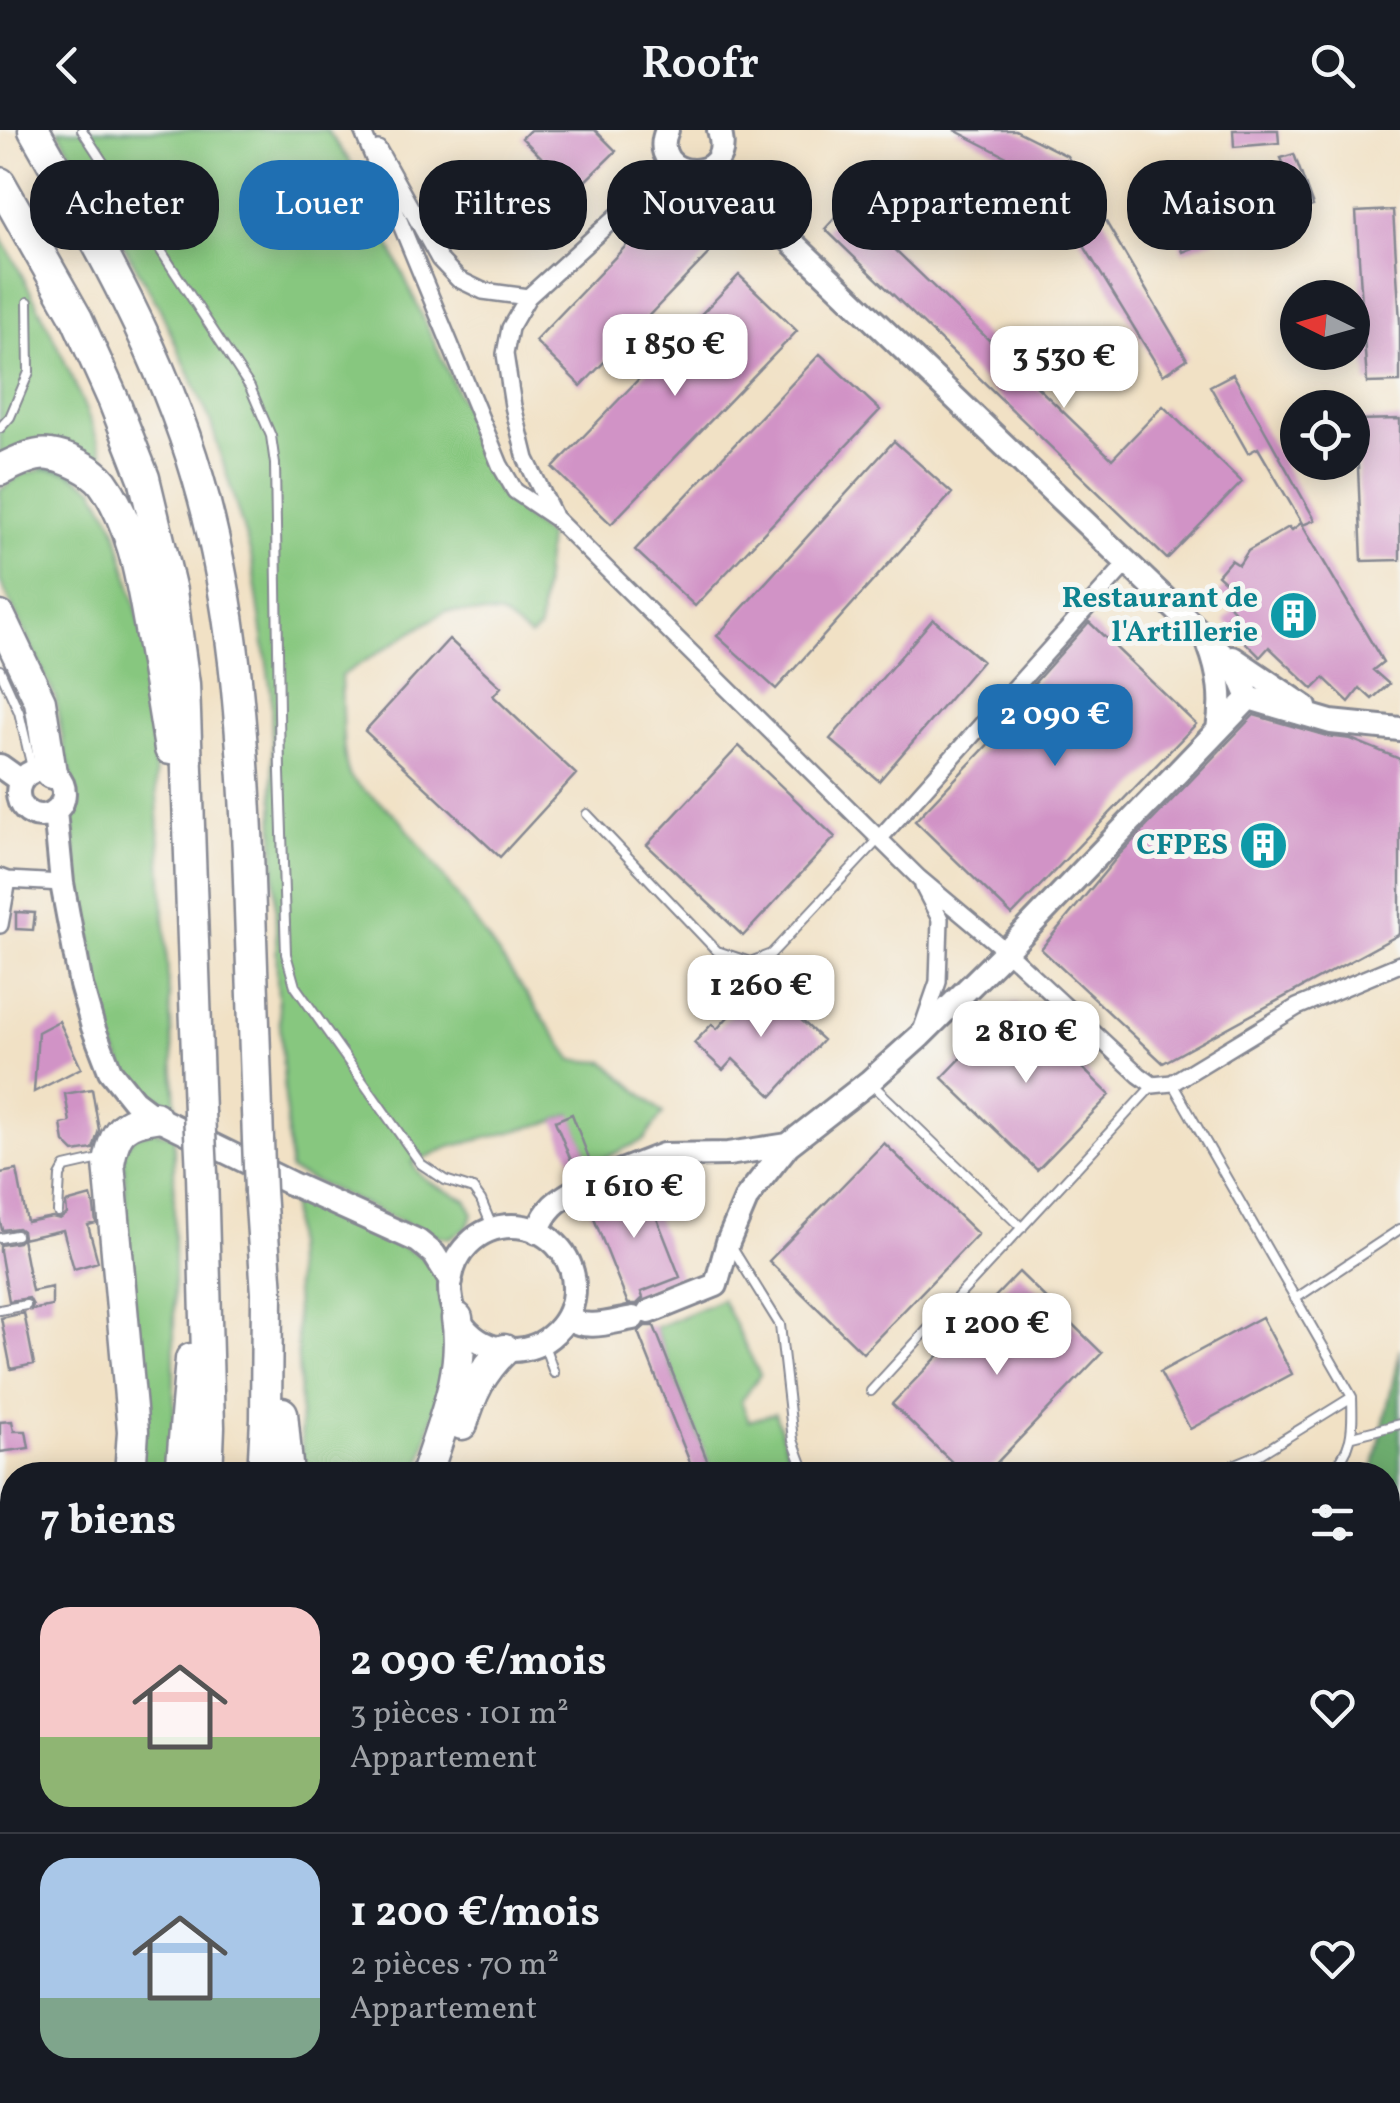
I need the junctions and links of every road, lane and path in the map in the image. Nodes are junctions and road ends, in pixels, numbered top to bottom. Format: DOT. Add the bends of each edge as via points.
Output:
graph roads {
  1 [pos="34,130"];
  2 [pos="82,130"];
  3 [pos="364,130"];
  4 [pos="667,130"];
  5 [pos="719,130"];
  6 [pos="670,160"];
  7 [pos="716,160"];
  8 [pos="0,183"];
  9 [pos="607,225"];
  10 [pos="800,250"];
  11 [pos="528,297"];
  12 [pos="28,302"];
  13 [pos="0,428"];
  14 [pos="0,470"];
  15 [pos="555,518"];
  16 [pos="1127,563"];
  17 [pos="0,617"];
  18 [pos="1206,638"];
  19 [pos="0,670"];
  20 [pos="1248,698"];
  21 [pos="1331,722"];
  22 [pos="1400,729"];
  23 [pos="1218,730"];
  24 [pos="0,766"];
  25 [pos="35,775"];
  26 [pos="56,811"];
  27 [pos="587,814"];
  28 [pos="879,839"];
  29 [pos="919,878"];
  30 [pos="4,879"];
  31 [pos="62,883"];
  32 [pos="193,905"];
  33 [pos="0,925"];
  34 [pos="1006,951"];
  35 [pos="1400,964"];
  36 [pos="920,1036"];
  37 [pos="870,1082"];
  38 [pos="1172,1083"];
  39 [pos="1153,1085"];
  40 [pos="155,1116"];
  41 [pos="788,1145"];
  42 [pos="109,1163"];
  43 [pos="58,1212"];
  44 [pos="203,1212"];
  45 [pos="1022,1228"];
  46 [pos="1400,1229"];
  47 [pos="492,1230"];
  48 [pos="537,1232"];
  49 [pos="16,1235"];
  50 [pos="0,1238"];
  51 [pos="418,1241"];
  52 [pos="471,1242"];
  53 [pos="728,1242"];
  54 [pos="451,1281"];
  55 [pos="267,1293"];
  56 [pos="1295,1298"];
  57 [pos="26,1305"];
  58 [pos="0,1310"];
  59 [pos="458,1318"];
  60 [pos="567,1318"];
  61 [pos="543,1342"];
  62 [pos="504,1350"];
  63 [pos="554,1373"];
  64 [pos="871,1391"];
  65 [pos="1352,1397"];
  66 [pos="1400,1424"];
  67 [pos="1354,1436"];
  68 [pos="131,1462"];
  69 [pos="182,1462"];
  70 [pos="208,1462"];
  71 [pos="264,1462"];
  72 [pos="286,1462"];
  73 [pos="430,1462"];
  74 [pos="452,1462"];
  75 [pos="801,1462"];
  76 [pos="1241,1462"];
  77 [pos="1339,1462"];
  1 -- 55 [label="highway, bridge" via="143,331 198,476 220,562 244,760"];
  2 -- 47 [label="lane" via="250,387 271,436 286,954 295,986 422,1164 473,1189"];
  3 -- 11 [label="street" via="439,258 458,278 483,290"];
  3 -- 15 [label="street" via="500,465 515,491"];
  4 -- 6 [label="street"];
  5 -- 7 [label="street"];
  8 -- 32 [label="highway" via="76,319 144,478 184,684"];
  9 -- 11 [label="street"];
  10 -- 16 [label="street"];
  11 -- 15 [label="street" via="510,328 506,354 526,460"];
  12 -- 13 [label="lane" via="29,372"];
  14 -- 32 [label="highway" via="48,454 100,479 118,507 143,589"];
  15 -- 28 [label="street"];
  16 -- 18 [label="street"];
  16 -- 28 [label="street"];
  17 -- 25 [label="highway" via="40,701"];
  18 -- 20 [label="street" via="1237,670"];
  18 -- 21 [label="street"];
  18 -- 23 [label="street" via="1221,690"];
  19 -- 25 [label="lane"];
  20 -- 21 [label="street"];
  20 -- 23 [label="street"];
  21 -- 22 [label="street"];
  23 -- 34 [label="street"];
  24 -- 25 [label="street"];
  25 -- 26 [label="street" via="60,780 63,800"];
  25 -- 26 [label="street" via="18,793 22,808 38,816"];
  26 -- 31 [label="street"];
  27 -- 28 [label="lane" via="717,951 750,962 771,954"];
  28 -- 29 [label="street"];
  29 -- 34 [label="street"];
  29 -- 36 [label="street" via="940,919 938,982"];
  30 -- 31 [label="street"];
  30 -- 33 [label="street"];
  31 -- 40 [label="street" via="81,985 110,1070 134,1102"];
  32 -- 44 [label="highway, bridge"];
  34 -- 36 [label="street"];
  34 -- 39 [label="street"];
  35 -- 38 [label="street" via="1296,1007"];
  36 -- 37 [label="street"];
  37 -- 41 [label="street"];
  37 -- 45 [label="lane"];
  38 -- 39 [label="street"];
  38 -- 56 [label="lane"];
  39 -- 45 [label="lane"];
  40 -- 42 [label="highway" via="130,1121 118,1132"];
  40 -- 51 [label="street"];
  41 -- 48 [label="street" via="663,1155 556,1201"];
  41 -- 53 [label="street" via="747,1197"];
  42 -- 43 [label="lane" via="99,1158 66,1167"];
  42 -- 68 [label="highway"];
  44 -- 69 [label="highway"];
  44 -- 70 [label="highway"];
  45 -- 64 [label="lane"];
  46 -- 56 [label="lane"];
  47 -- 48 [label="street"];
  47 -- 52 [label="street"];
  48 -- 60 [label="street" via="571,1268"];
  49 -- 50 [label="lane"];
  51 -- 52 [label="street"];
  51 -- 54 [label="street"];
  52 -- 54 [label="street"];
  53 -- 60 [label="street" via="716,1285 641,1315 590,1326"];
  53 -- 75 [label="lane" via="780,1325"];
  54 -- 59 [label="street"];
  55 -- 71 [label="highway"];
  55 -- 72 [label="highway"];
  56 -- 65 [label="lane"];
  57 -- 58 [label="lane"];
  59 -- 62 [label="street" via="477,1340"];
  59 -- 73 [label="highway" via="460,1360"];
  60 -- 61 [label="street"];
  61 -- 62 [label="street"];
  61 -- 63 [label="lane"];
  62 -- 74 [label="highway" via="480,1376"];
  65 -- 67 [label="lane"];
  65 -- 76 [label="lane"];
  66 -- 67 [label="lane"];
  67 -- 77 [label="lane"];
}
